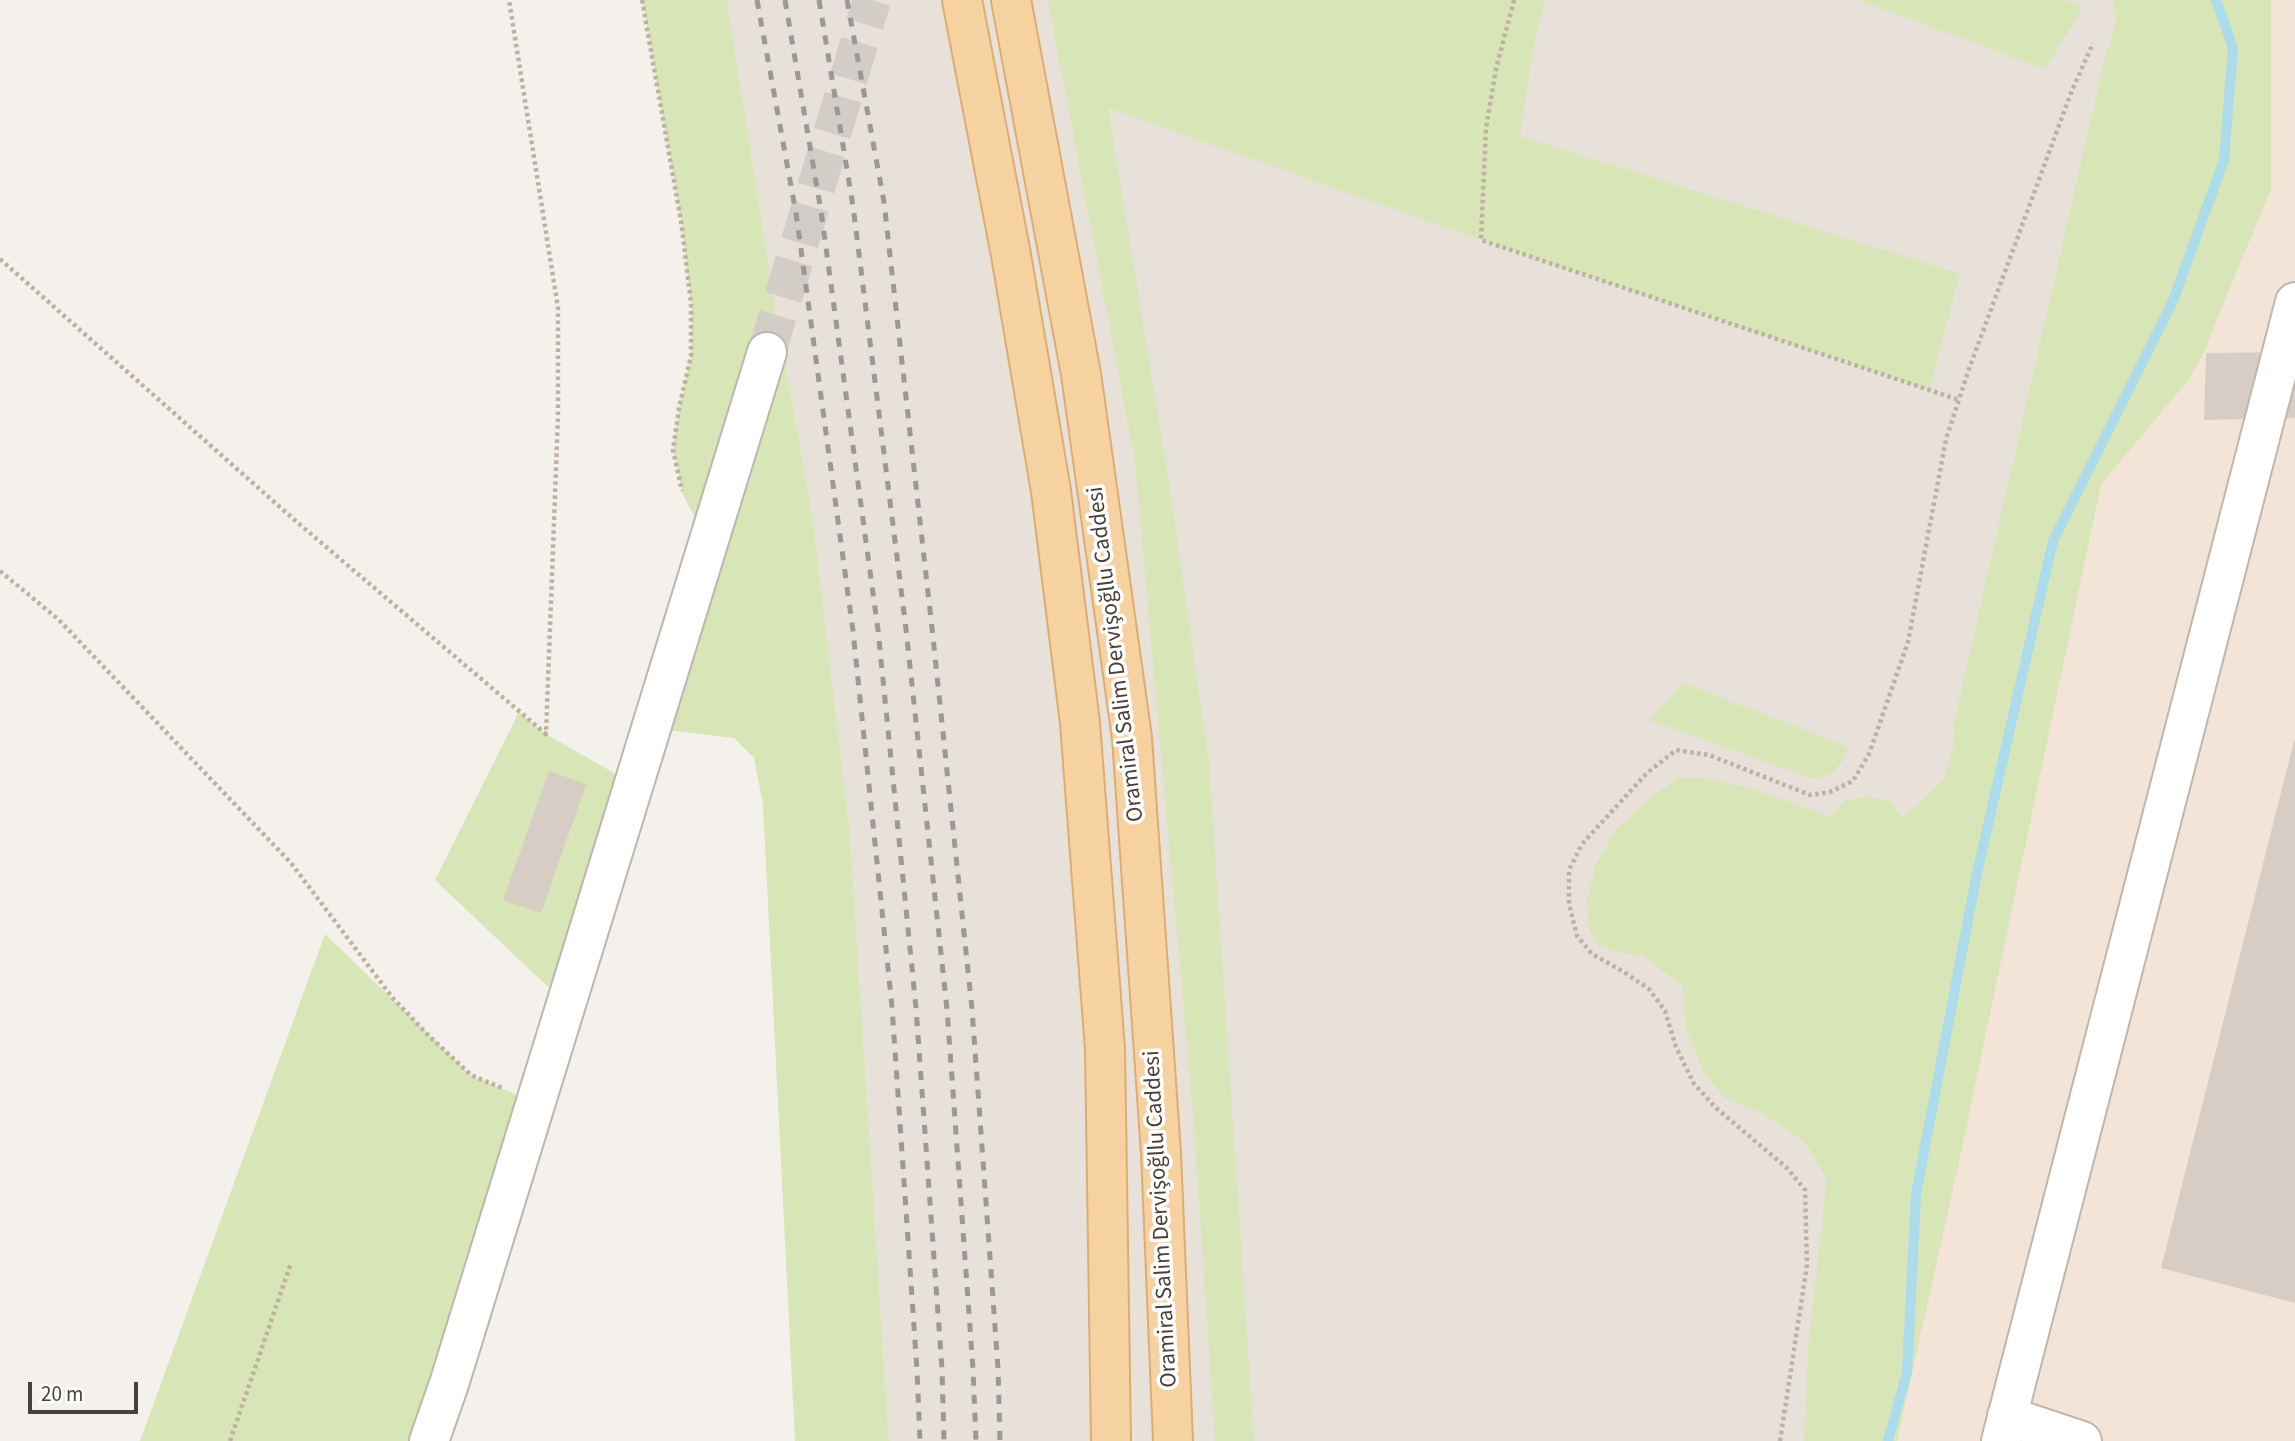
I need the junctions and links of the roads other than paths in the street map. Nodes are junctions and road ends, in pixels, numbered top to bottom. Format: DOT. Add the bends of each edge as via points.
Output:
graph roads {
  1 [pos="962,0"];
  2 [pos="1011,0"];
  3 [pos="2295,302"];
  4 [pos="767,352"];
  5 [pos="2004,1429"];
  6 [pos="429,1441"];
  7 [pos="1111,1441"];
  8 [pos="1173,1441"];
  9 [pos="2082,1441"];
  1 -- 7 [label="main road, Oramiral Salim Dervişoğllu Caddesi" via="1051,491 1080,723 1105,1049"];
  2 -- 8 [label="main road, Oramiral Salim Dervişoğllu Caddesi" via="1081,374 1132,738 1161,1153"];
  3 -- 5 [label="lane"];
  4 -- 6 [label="lane"];
  5 -- 9 [label="lane"];
}
